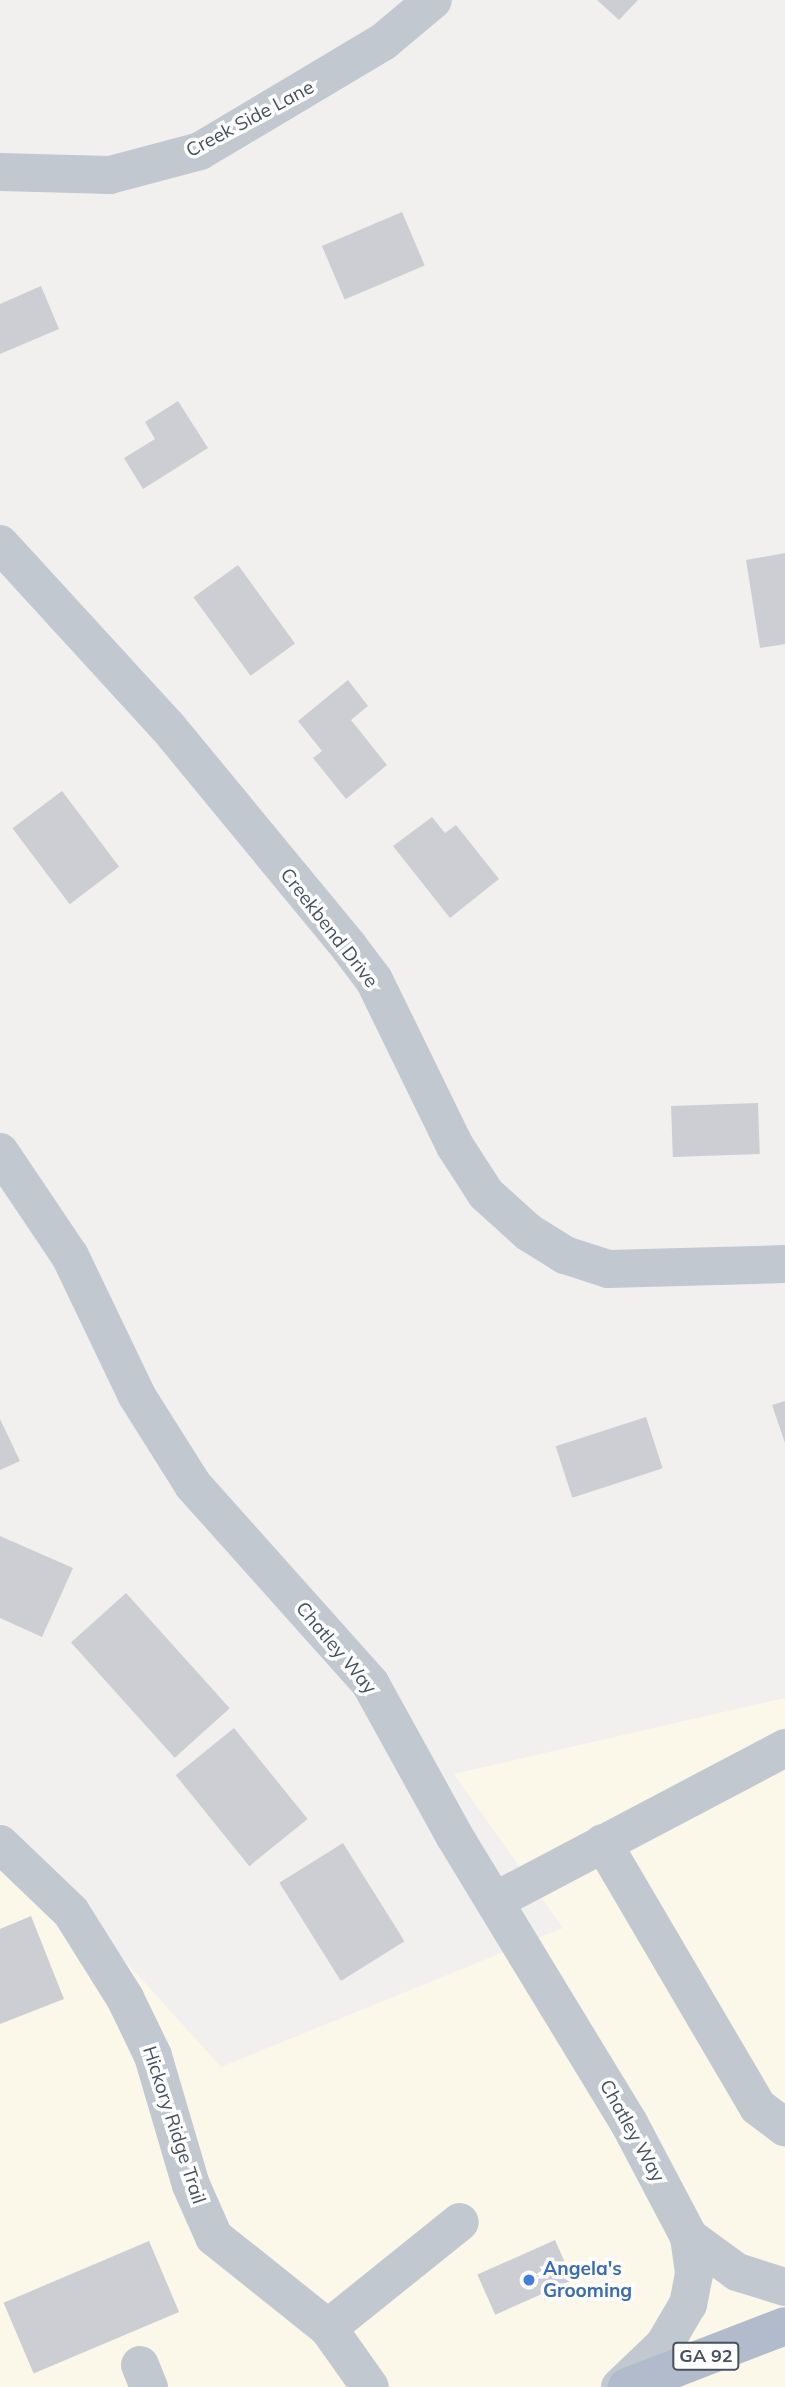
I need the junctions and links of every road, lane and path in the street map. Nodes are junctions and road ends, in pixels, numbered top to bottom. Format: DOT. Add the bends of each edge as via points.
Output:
graph roads {
  1 [pos="433,0"];
  2 [pos="0,172"];
  3 [pos="0,544"];
  4 [pos="0,1152"];
  5 [pos="785,1264"];
  6 [pos="785,1748"];
  7 [pos="603,1843"];
  8 [pos="0,1844"];
  9 [pos="495,1901"];
  10 [pos="785,2127"];
  11 [pos="460,2222"];
  12 [pos="689,2236"];
  13 [pos="785,2287"];
  14 [pos="785,2326"];
  15 [pos="328,2328"];
  16 [pos="370,2387"];
  17 [pos="620,2387"];
  18 [pos="627,2387"];
  1 -- 2 [label="street, Creek Side Lane" via="383,42 200,151 110,174"];
  3 -- 5 [label="street, Creekbend Drive" via="167,726 374,980 456,1146 486,1194 528,1232 565,1255 608,1269"];
  4 -- 9 [label="street, Chatley Way" via="70,1256 137,1396 193,1485 370,1683"];
  6 -- 7 [label="street"];
  7 -- 9 [label="street"];
  7 -- 10 [label="street" via="758,2107"];
  8 -- 15 [label="street, Hickory Ridge Trail" via="71,1912 107,1965 153,2056 191,2185 214,2236"];
  9 -- 12 [label="street, Chatley Way" via="629,2123"];
  11 -- 15 [label="street"];
  12 -- 13 [label="street, Chatley Way" via="737,2272"];
  12 -- 17 [label="street, Chatley Way" via="694,2274 688,2304 664,2345"];
  14 -- 18 [label="main road, GA 92"];
  15 -- 16 [label="street, Hickory Ridge Trail"];
}
